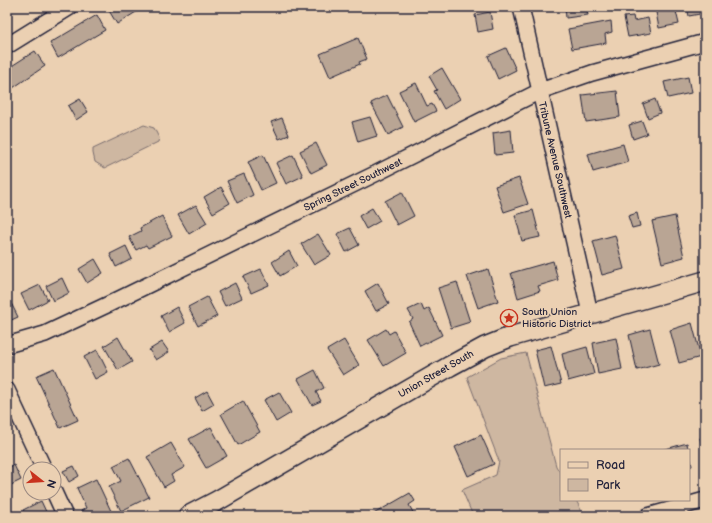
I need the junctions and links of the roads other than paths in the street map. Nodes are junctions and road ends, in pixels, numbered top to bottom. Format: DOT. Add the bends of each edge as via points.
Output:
graph roads {
  1 [pos="70,7"];
  2 [pos="521,7"];
  3 [pos="705,42"];
  4 [pos="7,46"];
  5 [pos="540,91"];
  6 [pos="705,281"];
  7 [pos="590,313"];
  8 [pos="7,345"];
  9 [pos="7,390"];
  10 [pos="40,461"];
  11 [pos="705,500"];
  12 [pos="58,501"];
  13 [pos="65,516"];
  14 [pos="188,516"];
  15 [pos="648,516"];
  1 -- 4 [label="street"];
  2 -- 5 [label="street, Tribune Avenue Southwest"];
  3 -- 5 [label="street, Spring Street Southwest" via="592,73"];
  5 -- 7 [label="street, Tribune Avenue Southwest"];
  5 -- 8 [label="street, Spring Street Southwest" via="109,304 45,334"];
  6 -- 7 [label="main road, Union Street South"];
  7 -- 14 [label="main road, Union Street South" via="485,347"];
  9 -- 10 [label="street"];
  11 -- 15 [label="street"];
  12 -- 13 [label="street"];
}
